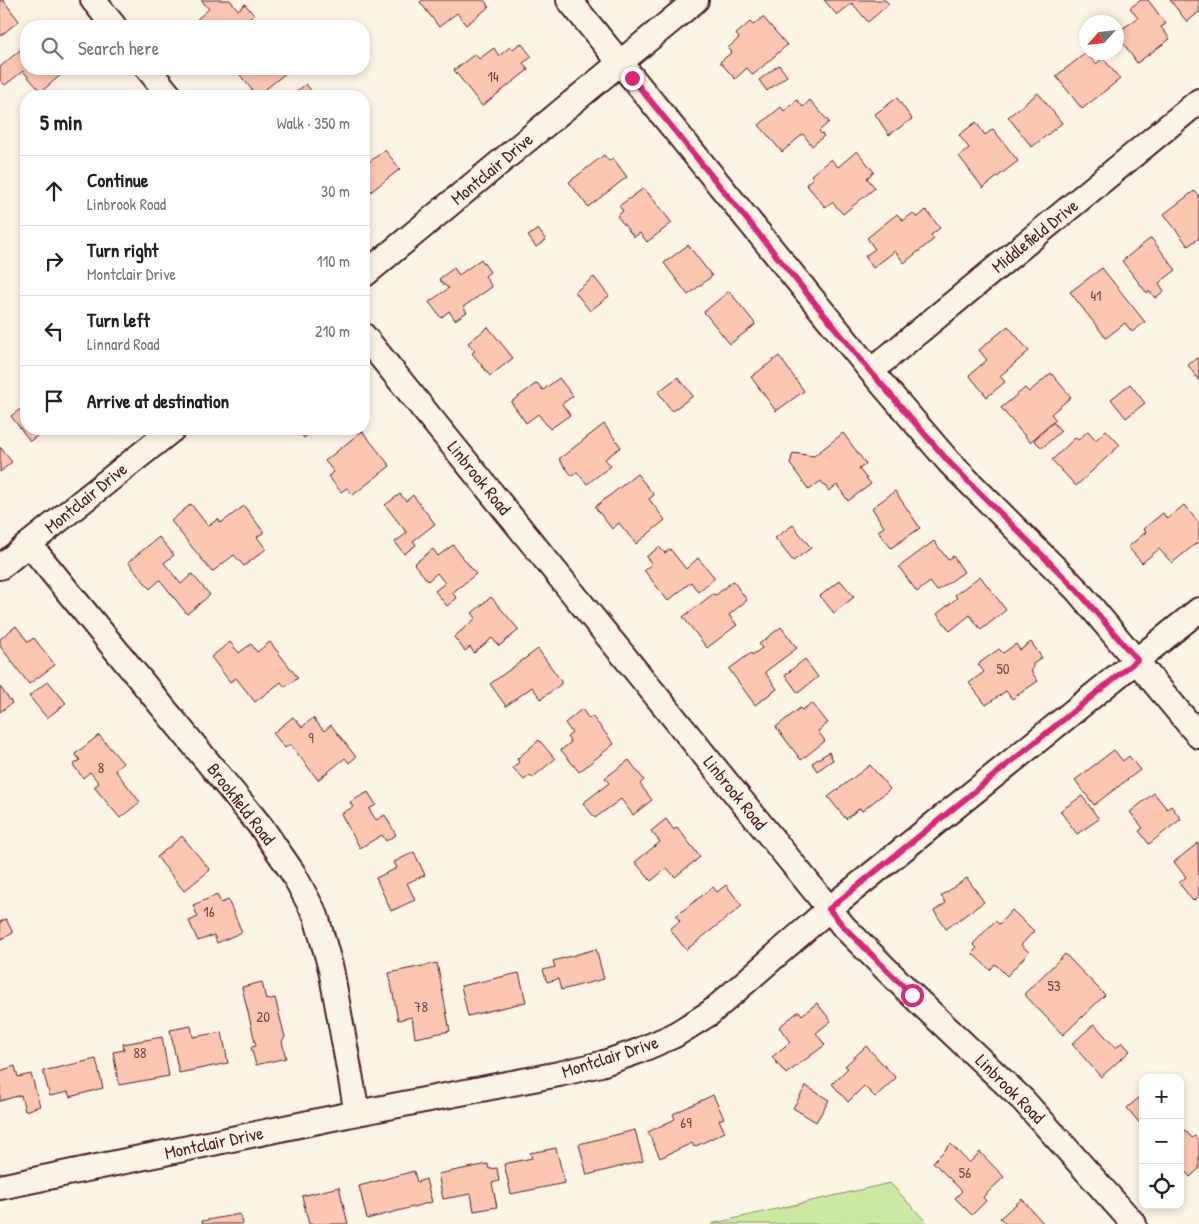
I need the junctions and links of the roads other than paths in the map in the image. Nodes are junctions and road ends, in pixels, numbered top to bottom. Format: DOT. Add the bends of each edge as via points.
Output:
graph roads {
  1 [pos="93,0"];
  2 [pos="569,0"];
  3 [pos="696,0"];
  4 [pos="109,20"];
  5 [pos="620,63"];
  6 [pos="153,75"];
  7 [pos="165,90"];
  8 [pos="1199,101"];
  9 [pos="370,270"];
  10 [pos="370,343"];
  11 [pos="870,371"];
  12 [pos="165,435"];
  13 [pos="29,544"];
  14 [pos="0,567"];
  15 [pos="1199,610"];
  16 [pos="1137,660"];
  17 [pos="1199,736"];
  18 [pos="829,909"];
  19 [pos="357,1113"];
  20 [pos="0,1187"];
  21 [pos="1134,1224"];
  1 -- 4 [label="street"];
  2 -- 5 [label="street"];
  3 -- 5 [label="street, Montclair Drive"];
  5 -- 9 [label="street, Montclair Drive"];
  5 -- 11 [label="street"];
  6 -- 7 [label="street"];
  8 -- 11 [label="street, Middlefield Drive"];
  10 -- 18 [label="street, Linbrook Road"];
  11 -- 16 [label="street" via="949,462 1077,590"];
  12 -- 13 [label="street, Montclair Drive"];
  13 -- 14 [label="street, Montclair Drive"];
  13 -- 19 [label="street, Brookfield Road" via="262,828 293,873 316,916 331,969"];
  15 -- 16 [label="street, Montclair Drive"];
  16 -- 17 [label="street"];
  16 -- 18 [label="street, Montclair Drive"];
  18 -- 19 [label="street, Montclair Drive" via="710,1013 674,1036 601,1064"];
  18 -- 21 [label="street, Linbrook Road" via="912,995 1023,1100"];
  19 -- 20 [label="street, Montclair Drive"];
}
